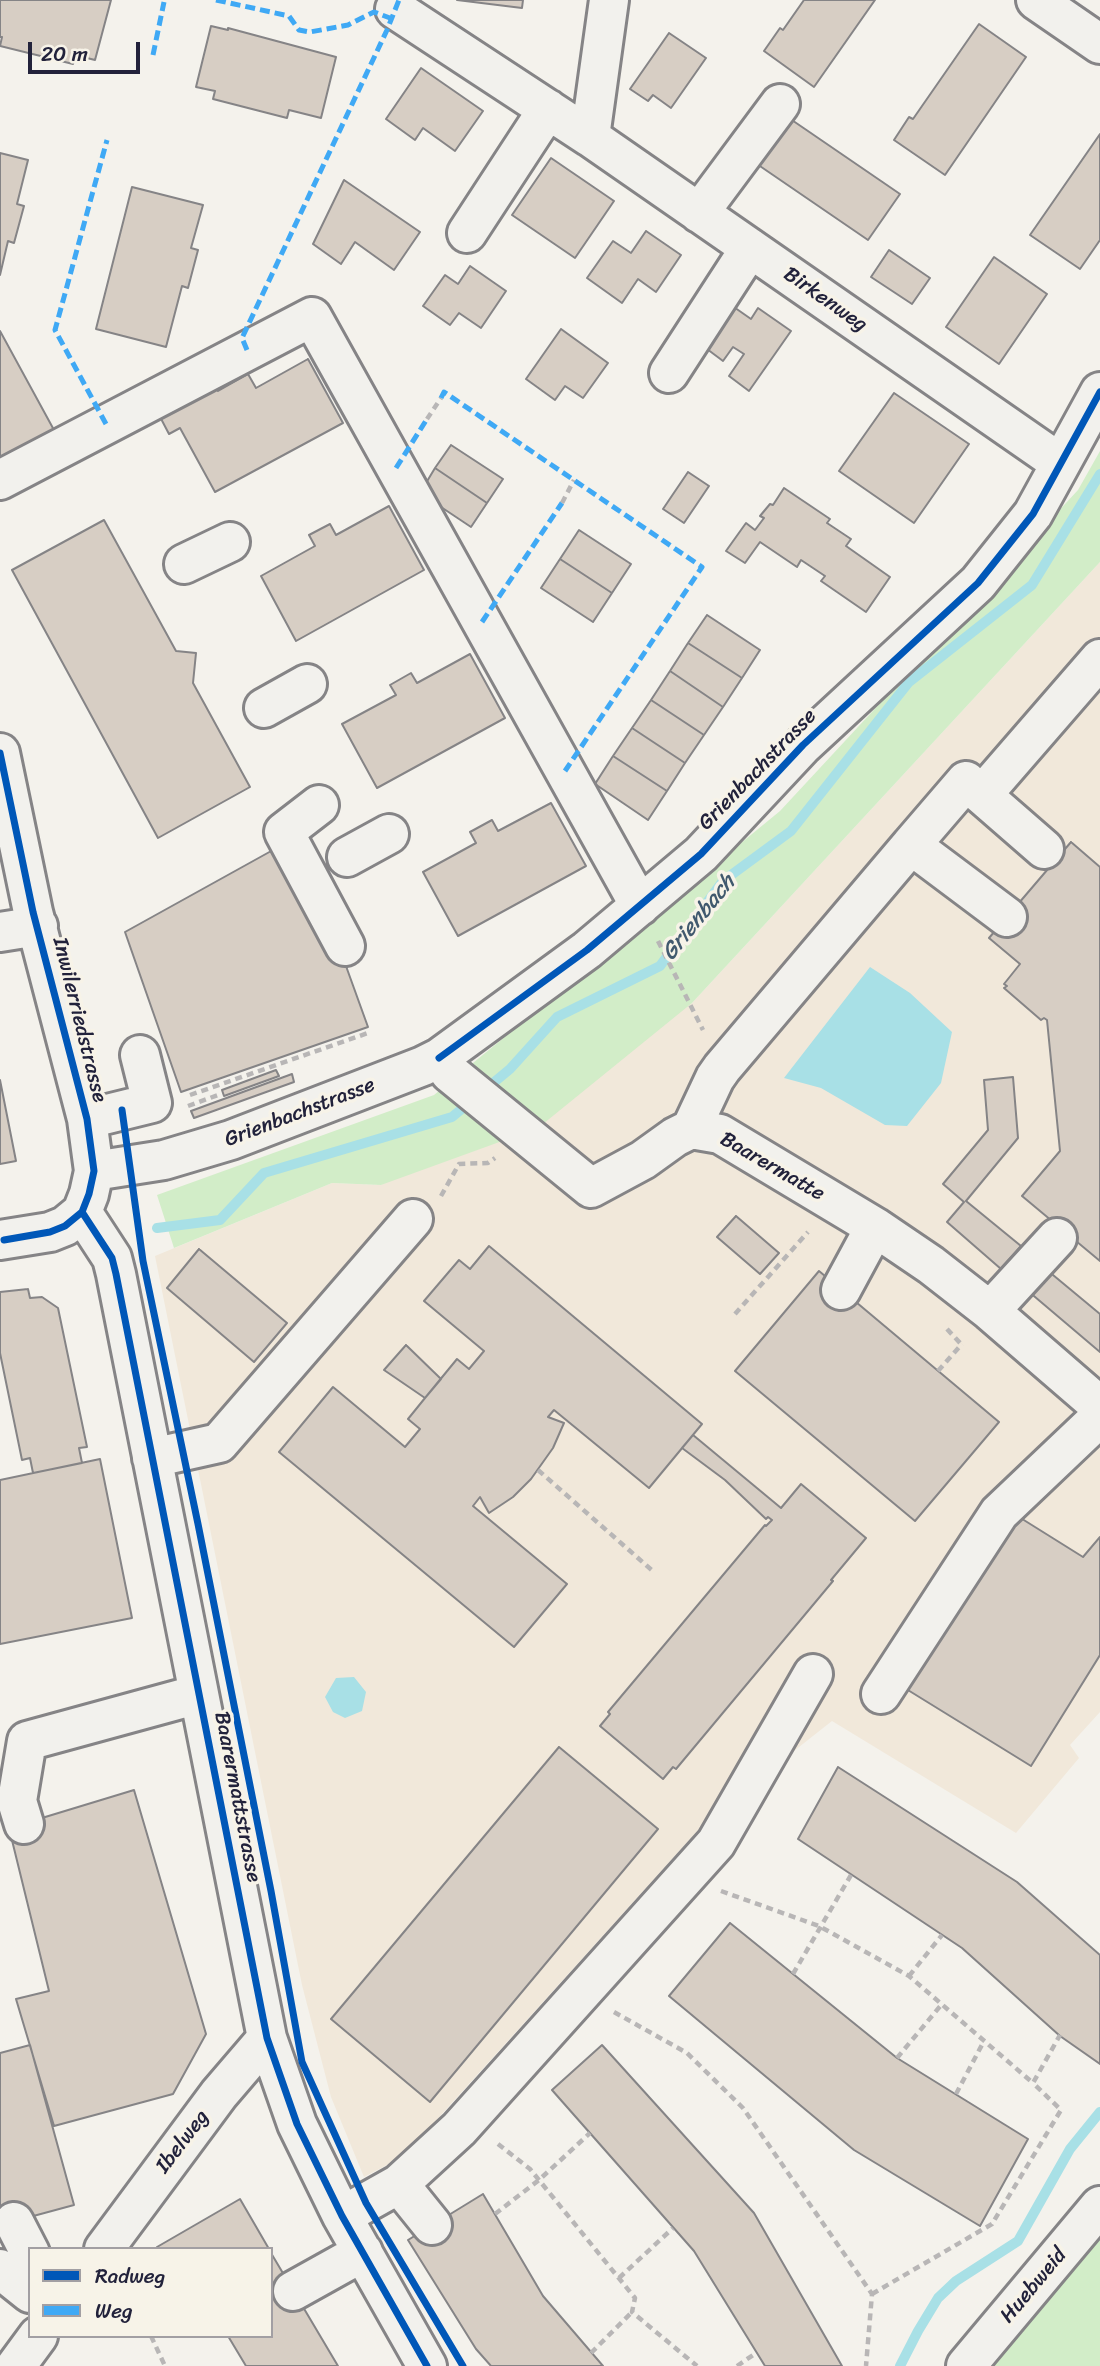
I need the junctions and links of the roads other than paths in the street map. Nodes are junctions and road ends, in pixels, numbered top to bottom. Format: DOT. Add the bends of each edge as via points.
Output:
graph roads {
  1 [pos="609,0"];
  2 [pos="1040,1"];
  3 [pos="394,9"];
  4 [pos="1100,44"];
  5 [pos="780,104"];
  6 [pos="548,110"];
  7 [pos="590,137"];
  8 [pos="699,213"];
  9 [pos="467,233"];
  10 [pos="750,248"];
  11 [pos="669,373"];
  12 [pos="1100,392"];
  13 [pos="1060,463"];
  14 [pos="0,480"];
  15 [pos="230,542"];
  16 [pos="184,564"];
  17 [pos="1100,659"];
  18 [pos="307,684"];
  19 [pos="264,708"];
  20 [pos="0,753"];
  21 [pos="982,795"];
  22 [pos="318,805"];
  23 [pos="389,834"];
  24 [pos="911,845"];
  25 [pos="1044,849"];
  26 [pos="348,858"];
  27 [pos="0,877"];
  28 [pos="640,906"];
  29 [pos="1007,917"];
  30 [pos="35,919"];
  31 [pos="0,932"];
  32 [pos="345,946"];
  33 [pos="141,1055"];
  34 [pos="439,1058"];
  35 [pos="87,1119"];
  36 [pos="691,1129"];
  37 [pos="94,1171"];
  38 [pos="82,1212"];
  39 [pos="413,1219"];
  40 [pos="876,1227"];
  41 [pos="1058,1238"];
  42 [pos="2,1240"];
  43 [pos="841,1290"];
  44 [pos="990,1311"];
  45 [pos="1100,1406"];
  46 [pos="1100,1417"];
  47 [pos="152,1458"];
  48 [pos="813,1674"];
  49 [pos="199,1694"];
  50 [pos="881,1694"];
  51 [pos="24,1824"];
  52 [pos="267,2038"];
  53 [pos="399,2184"];
  54 [pos="1100,2206"];
  55 [pos="342,2216"];
  56 [pos="432,2225"];
  57 [pos="105,2247"];
  58 [pos="363,2252"];
  59 [pos="0,2269"];
  60 [pos="28,2291"];
  61 [pos="293,2291"];
  62 [pos="37,2338"];
  63 [pos="16,2366"];
  64 [pos="427,2366"];
  65 [pos="966,2366"];
  1 -- 7 [label="street"];
  2 -- 4 [label="street"];
  3 -- 6 [label="street, Birkenweg"];
  5 -- 8 [label="street"];
  6 -- 7 [label="street, Birkenweg"];
  6 -- 9 [label="street"];
  7 -- 8 [label="street, Birkenweg"];
  8 -- 10 [label="street, Birkenweg"];
  10 -- 11 [label="street"];
  10 -- 13 [label="street, Birkenweg"];
  12 -- 13 [label="street, Grienbachstrasse"];
  13 -- 28 [label="street, Grienbachstrasse" via="1033,514 978,583 803,745 701,854"];
  14 -- 28 [label="street" via="312,317"];
  15 -- 16 [label="street"];
  17 -- 21 [label="street"];
  18 -- 19 [label="street"];
  20 -- 30 [label="street, Inwilerriedstrasse"];
  21 -- 24 [label="street" via="966,781"];
  21 -- 25 [label="street"];
  22 -- 32 [label="street" via="284,832"];
  23 -- 26 [label="street"];
  24 -- 29 [label="street"];
  24 -- 36 [label="street" via="722,1068"];
  27 -- 30 [label="street"];
  28 -- 34 [label="street, Grienbachstrasse"];
  30 -- 31 [label="street"];
  30 -- 35 [label="street, Inwilerriedstrasse"];
  33 -- 35 [label="street" via="166,1106"];
  34 -- 36 [label="street, Baarermatte" via="450,1073 592,1188"];
  34 -- 37 [label="street, Grienbachstrasse" via="231,1140 136,1167"];
  35 -- 37 [label="street, Inwilerriedstrasse"];
  36 -- 40 [label="street, Baarermatte" via="720,1134"];
  37 -- 38 [label="street, Inwilerriedstrasse"];
  38 -- 42 [label="street" via="50,1232"];
  38 -- 47 [label="street, Baarermattstrasse" via="112,1258"];
  39 -- 47 [label="street" via="219,1443"];
  40 -- 43 [label="street"];
  40 -- 44 [label="street, Baarermatte"];
  41 -- 44 [label="street"];
  44 -- 45 [label="street, Baarermatte"];
  46 -- 50 [label="street" via="999,1513"];
  47 -- 49 [label="street, Baarermattstrasse"];
  48 -- 53 [label="street" via="716,1843 466,2119"];
  49 -- 51 [label="street" via="27,1741 17,1801"];
  49 -- 52 [label="street, Baarermattstrasse"];
  52 -- 55 [label="street, Baarermattstrasse" via="297,2124"];
  52 -- 57 [label="street, Ibelweg" via="219,2094"];
  53 -- 55 [label="street"];
  53 -- 56 [label="street"];
  54 -- 65 [label="street, Huebweid"];
  55 -- 58 [label="street, Baarermattstrasse"];
  58 -- 61 [label="street"];
  58 -- 64 [label="street, Baarermattstrasse"];
  59 -- 60 [label="street"];
  62 -- 63 [label="street"];
}
